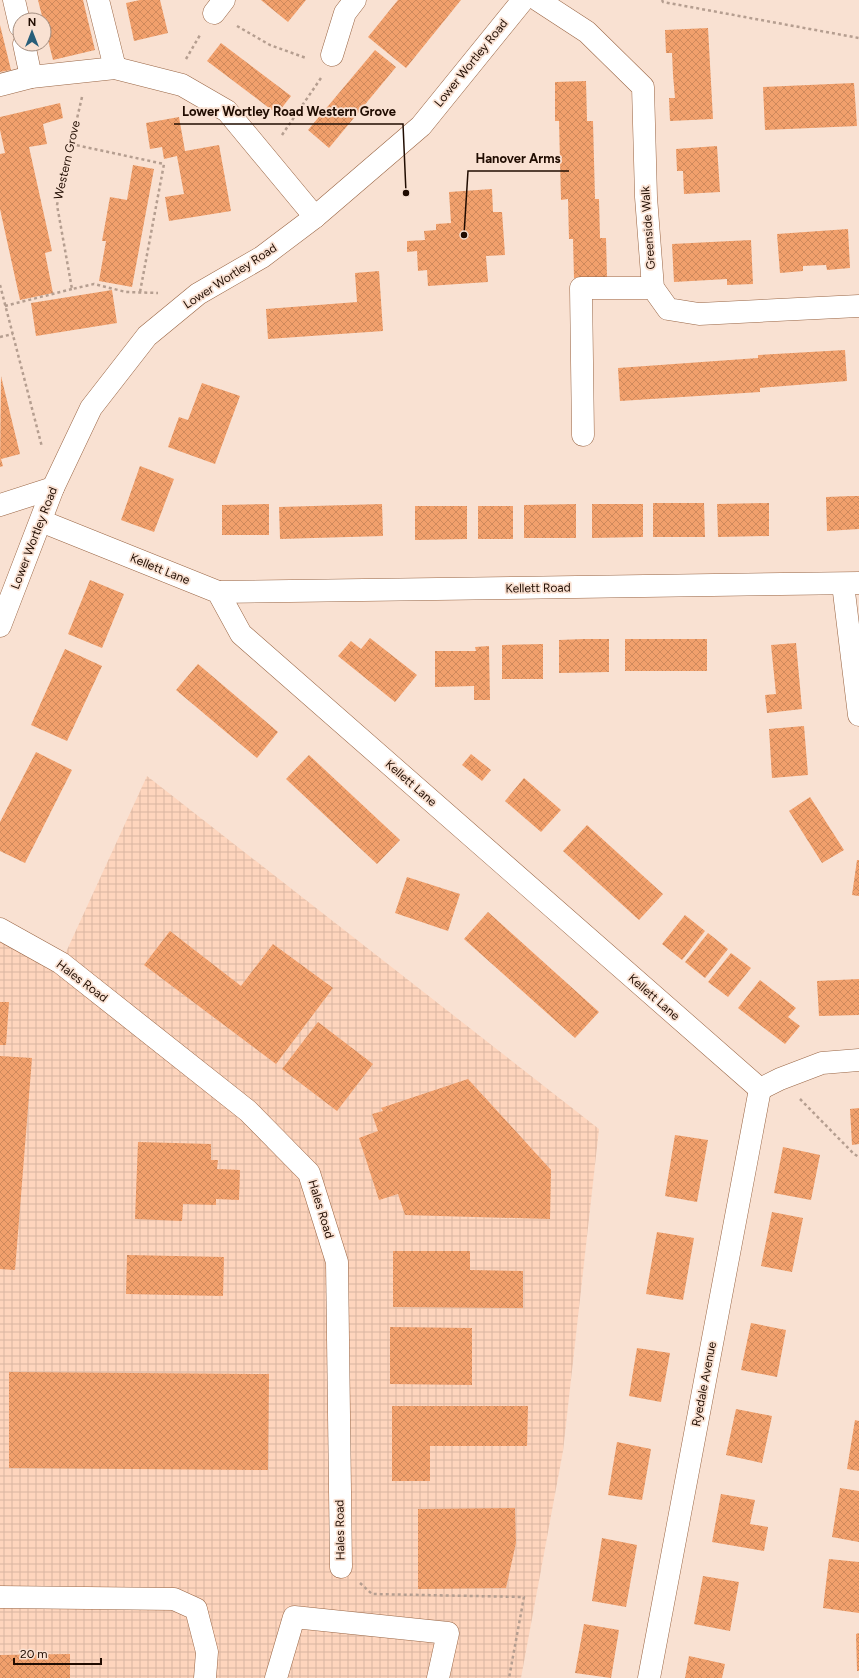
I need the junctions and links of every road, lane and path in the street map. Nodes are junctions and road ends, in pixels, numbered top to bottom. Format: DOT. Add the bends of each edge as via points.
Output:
graph roads {
  1 [pos="14,0"];
  2 [pos="98,0"];
  3 [pos="355,0"];
  4 [pos="523,0"];
  5 [pos="538,0"];
  6 [pos="662,0"];
  7 [pos="219,6"];
  8 [pos="17,12"];
  9 [pos="859,38"];
  10 [pos="26,52"];
  11 [pos="331,61"];
  12 [pos="115,68"];
  13 [pos="88,71"];
  14 [pos="32,77"];
  15 [pos="172,83"];
  16 [pos="0,85"];
  17 [pos="71,144"];
  18 [pos="266,158"];
  19 [pos="315,217"];
  20 [pos="0,285"];
  21 [pos="653,288"];
  22 [pos="72,289"];
  23 [pos="140,292"];
  24 [pos="198,294"];
  25 [pos="5,306"];
  26 [pos="859,306"];
  27 [pos="13,334"];
  28 [pos="0,337"];
  29 [pos="583,435"];
  30 [pos="43,450"];
  31 [pos="53,488"];
  32 [pos="0,505"];
  33 [pos="41,521"];
  34 [pos="851,583"];
  35 [pos="218,592"];
  36 [pos="2,613"];
  37 [pos="859,715"];
  38 [pos="0,929"];
  39 [pos="859,1060"];
  40 [pos="780,1079"];
  41 [pos="760,1089"];
  42 [pos="859,1157"];
  43 [pos="341,1567"];
  44 [pos="0,1597"];
  45 [pos="205,1678"];
  46 [pos="276,1678"];
  47 [pos="438,1678"];
  48 [pos="509,1678"];
  49 [pos="649,1678"];
  1 -- 8 [label="street"];
  2 -- 12 [label="street"];
  3 -- 11 [label="street" via="345,12"];
  4 -- 19 [label="street, Lower Wortley Road" via="421,126"];
  5 -- 21 [label="street, Greenside Walk" via="587,32 643,87 646,198"];
  6 -- 9 [label="path"];
  7 -- 11 [label="path" via="270,45"];
  7 -- 15 [label="path"];
  10 -- 14 [label="street"];
  11 -- 18 [label="path"];
  12 -- 13 [label="street"];
  12 -- 15 [label="street"];
  13 -- 14 [label="street"];
  13 -- 17 [label="path, Western Grove"];
  14 -- 16 [label="street"];
  15 -- 18 [label="street" via="227,111"];
  17 -- 22 [label="path, Western Grove" via="57,205"];
  17 -- 23 [label="path" via="164,164"];
  18 -- 19 [label="street"];
  19 -- 24 [label="street, Lower Wortley Road" via="262,257"];
  20 -- 25 [label="path"];
  21 -- 26 [label="street" via="668,308 699,314"];
  21 -- 29 [label="street" via="581,288"];
  22 -- 23 [label="path" via="94,284 126,292"];
  22 -- 25 [label="path"];
  23 -- 24 [label="path"];
  24 -- 31 [label="street, Lower Wortley Road" via="147,336 91,408"];
  25 -- 27 [label="path"];
  27 -- 28 [label="path"];
  27 -- 30 [label="path"];
  31 -- 32 [label="street"];
  31 -- 33 [label="street, Lower Wortley Road"];
  33 -- 35 [label="street, Kellett Lane"];
  33 -- 36 [label="street, Lower Wortley Road"];
  34 -- 35 [label="street, Kellett Road"];
  34 -- 37 [label="street"];
  35 -- 41 [label="street, Kellett Lane" via="241,634"];
  38 -- 43 [label="street, Hales Road" via="61,963 248,1111 309,1173 337,1262"];
  39 -- 40 [label="street" via="822,1063"];
  40 -- 41 [label="street"];
  40 -- 42 [label="path"];
  41 -- 49 [label="street, Ryedale Avenue"];
  43 -- 48 [label="path" via="372,1594 524,1597"];
  44 -- 45 [label="street" via="174,1599 196,1609 207,1652"];
  46 -- 47 [label="street" via="294,1617 448,1633"];
}
